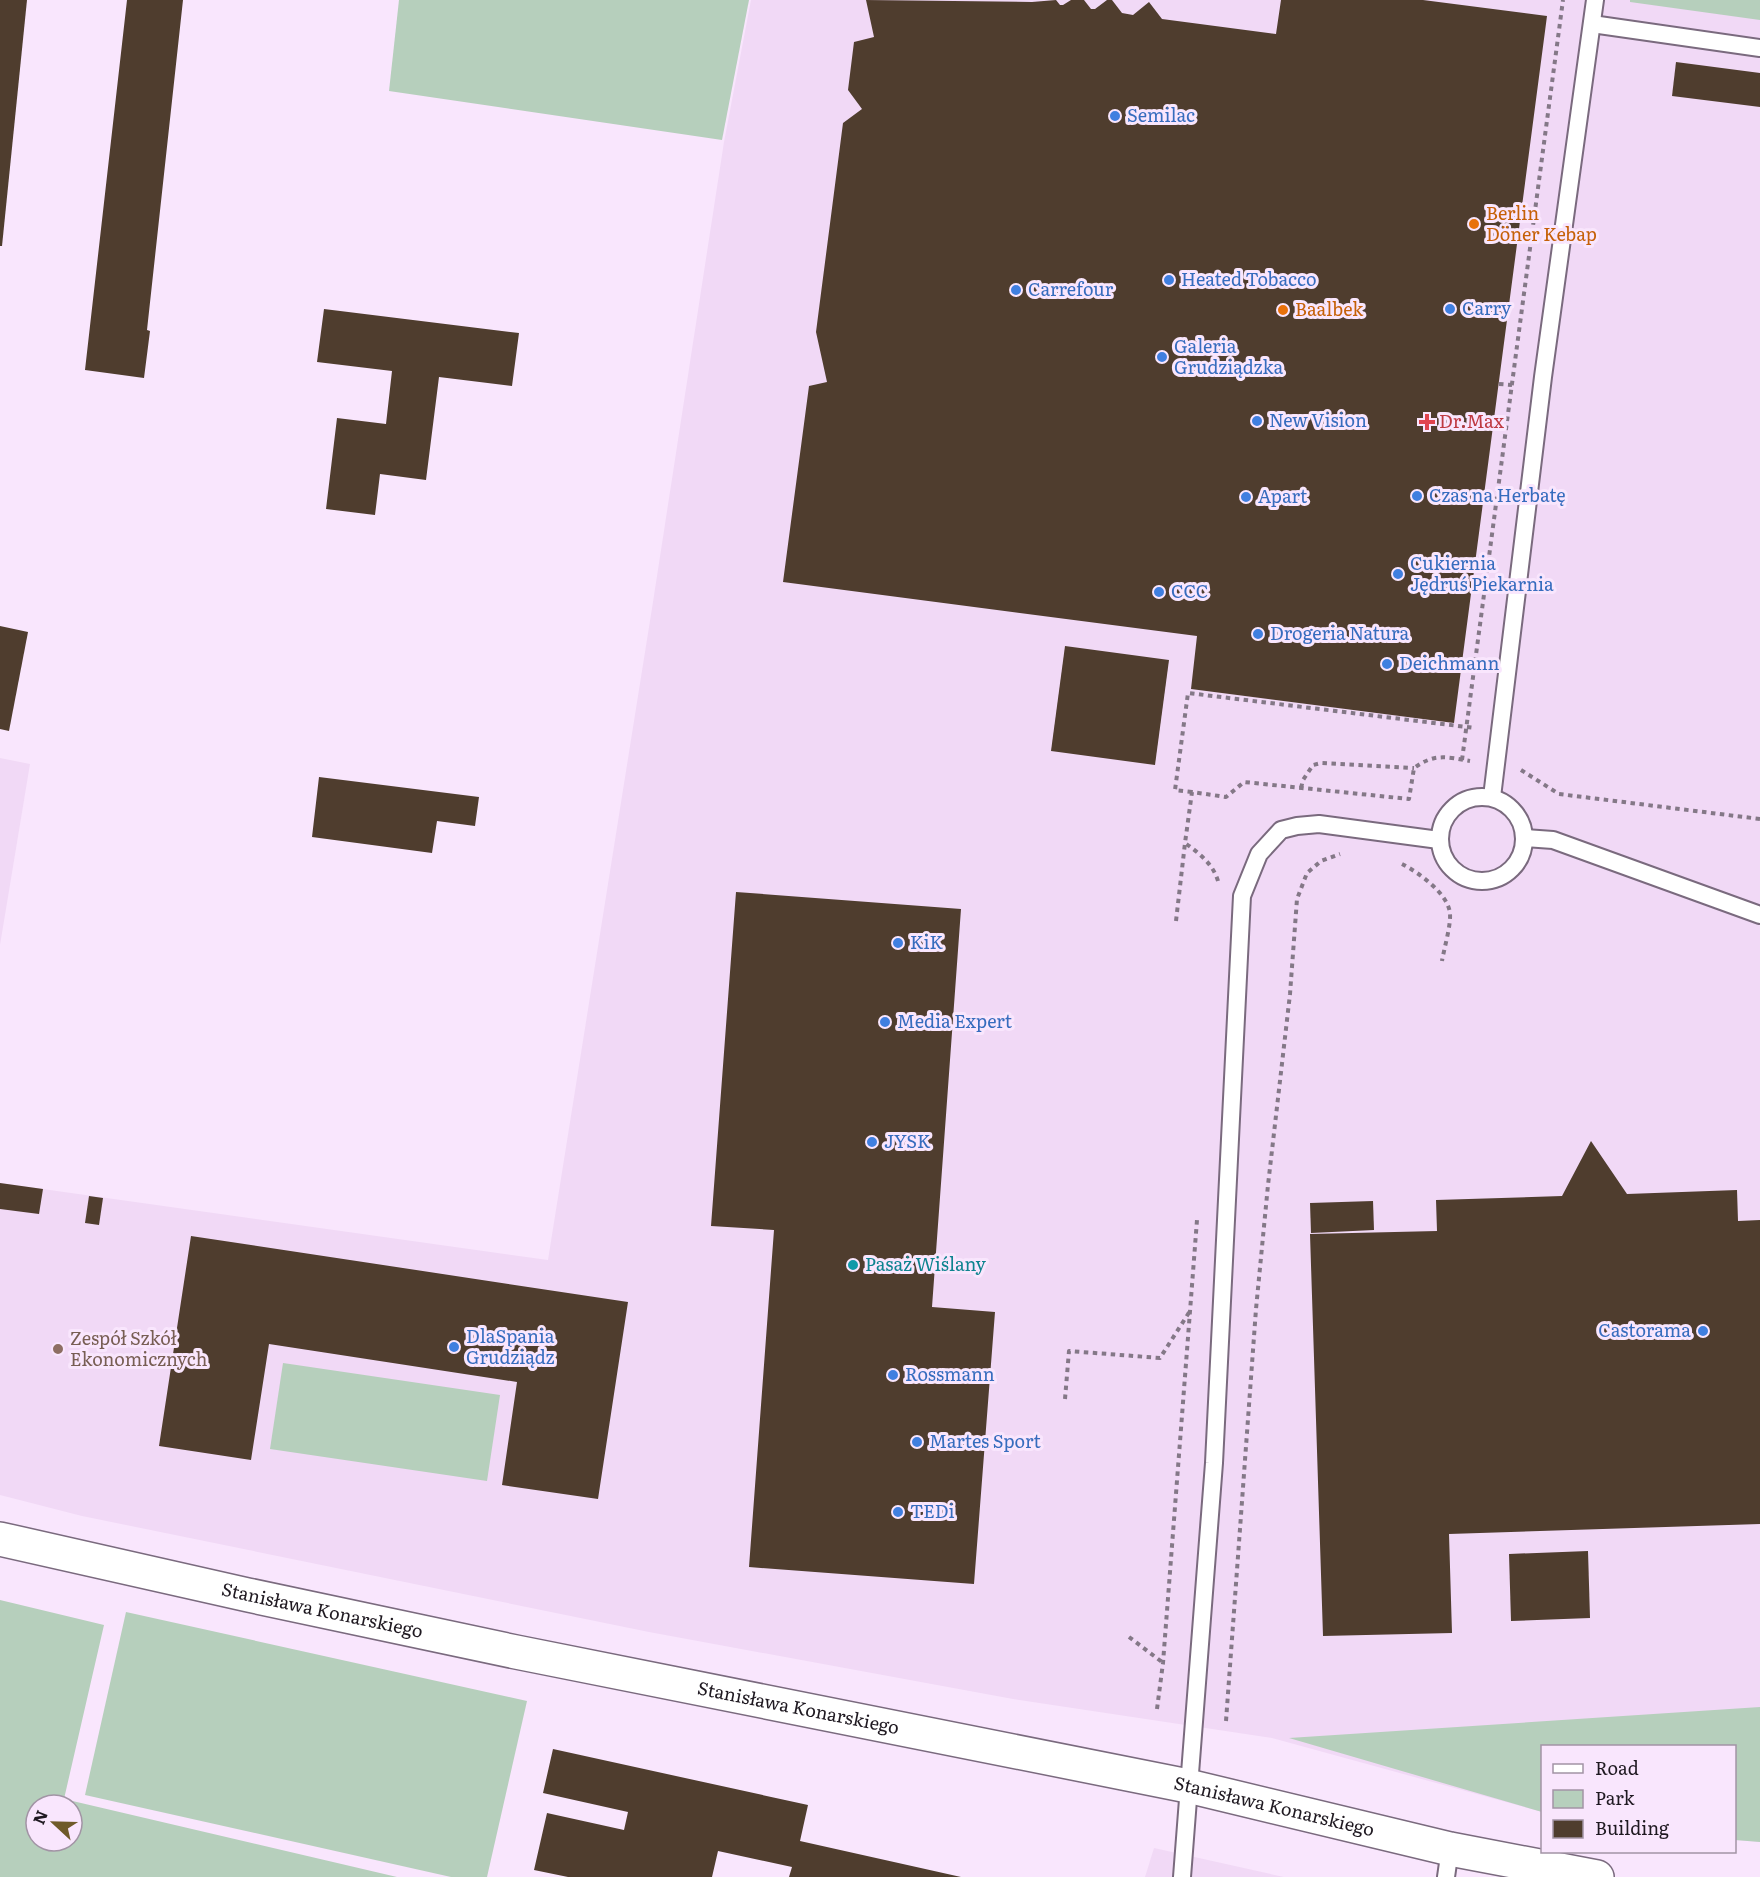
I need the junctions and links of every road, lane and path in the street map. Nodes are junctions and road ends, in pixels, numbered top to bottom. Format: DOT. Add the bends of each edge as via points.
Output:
graph roads {
  1 [pos="1563,0"];
  2 [pos="1595,0"];
  3 [pos="1592,24"];
  4 [pos="1760,48"];
  5 [pos="1499,384"];
  6 [pos="1512,385"];
  7 [pos="1466,728"];
  8 [pos="1462,760"];
  9 [pos="1495,764"];
  10 [pos="1414,768"];
  11 [pos="1301,788"];
  12 [pos="1192,792"];
  13 [pos="1492,797"];
  14 [pos="1409,799"];
  15 [pos="1760,819"];
  16 [pos="1404,835"];
  17 [pos="1525,838"];
  18 [pos="1439,840"];
  19 [pos="1185,843"];
  20 [pos="1349,856"];
  21 [pos="1221,889"];
  22 [pos="1760,915"];
  23 [pos="1176,921"];
  24 [pos="1442,961"];
  25 [pos="1197,1219"];
  26 [pos="1190,1310"];
  27 [pos="1065,1399"];
  28 [pos="0,1539"];
  29 [pos="1129,1637"];
  30 [pos="1163,1663"];
  31 [pos="1157,1710"];
  32 [pos="1226,1721"];
  33 [pos="1188,1786"];
  34 [pos="1448,1863"];
  35 [pos="1182,1877"];
  36 [pos="1597,1877"];
  1 -- 6 [label="path"];
  2 -- 3 [label="lane"];
  3 -- 4 [label="lane"];
  3 -- 9 [label="lane"];
  5 -- 6 [label="path"];
  6 -- 7 [label="path"];
  7 -- 8 [label="path"];
  7 -- 12 [label="path" via="1188,693 1175,790"];
  8 -- 9 [label="path"];
  8 -- 10 [label="path" via="1431,758"];
  9 -- 13 [label="lane"];
  9 -- 15 [label="path" via="1515,767 1559,794"];
  10 -- 11 [label="path" via="1313,765"];
  10 -- 14 [label="path"];
  11 -- 12 [label="path" via="1244,782 1226,797"];
  11 -- 14 [label="path"];
  12 -- 19 [label="path"];
  13 -- 17 [label="lane" via="1515,812"];
  13 -- 18 [label="lane" via="1479,796 1455,805 1446,815"];
  14 -- 16 [label="path"];
  16 -- 18 [label="lane"];
  16 -- 24 [label="path" via="1400,862 1441,894 1451,913"];
  16 -- 33 [label="lane" via="1319,824 1281,830 1259,854 1242,896 1214,1463"];
  17 -- 18 [label="lane" via="1523,852 1506,874 1479,881 1467,879 1447,864"];
  17 -- 22 [label="lane" via="1553,840"];
  19 -- 21 [label="path" via="1203,856 1216,873"];
  19 -- 23 [label="path"];
  20 -- 32 [label="path" via="1339,854 1321,861 1307,873 1297,899 1256,1309"];
  25 -- 26 [label="path"];
  26 -- 27 [label="path" via="1160,1358 1070,1351"];
  26 -- 30 [label="path"];
  28 -- 33 [label="street, Stanisława Konarskiego" via="516,1652"];
  29 -- 30 [label="path"];
  30 -- 31 [label="path"];
  33 -- 34 [label="street, Stanisława Konarskiego"];
  33 -- 35 [label="lane"];
  34 -- 36 [label="street, Stanisława Konarskiego"];
}
